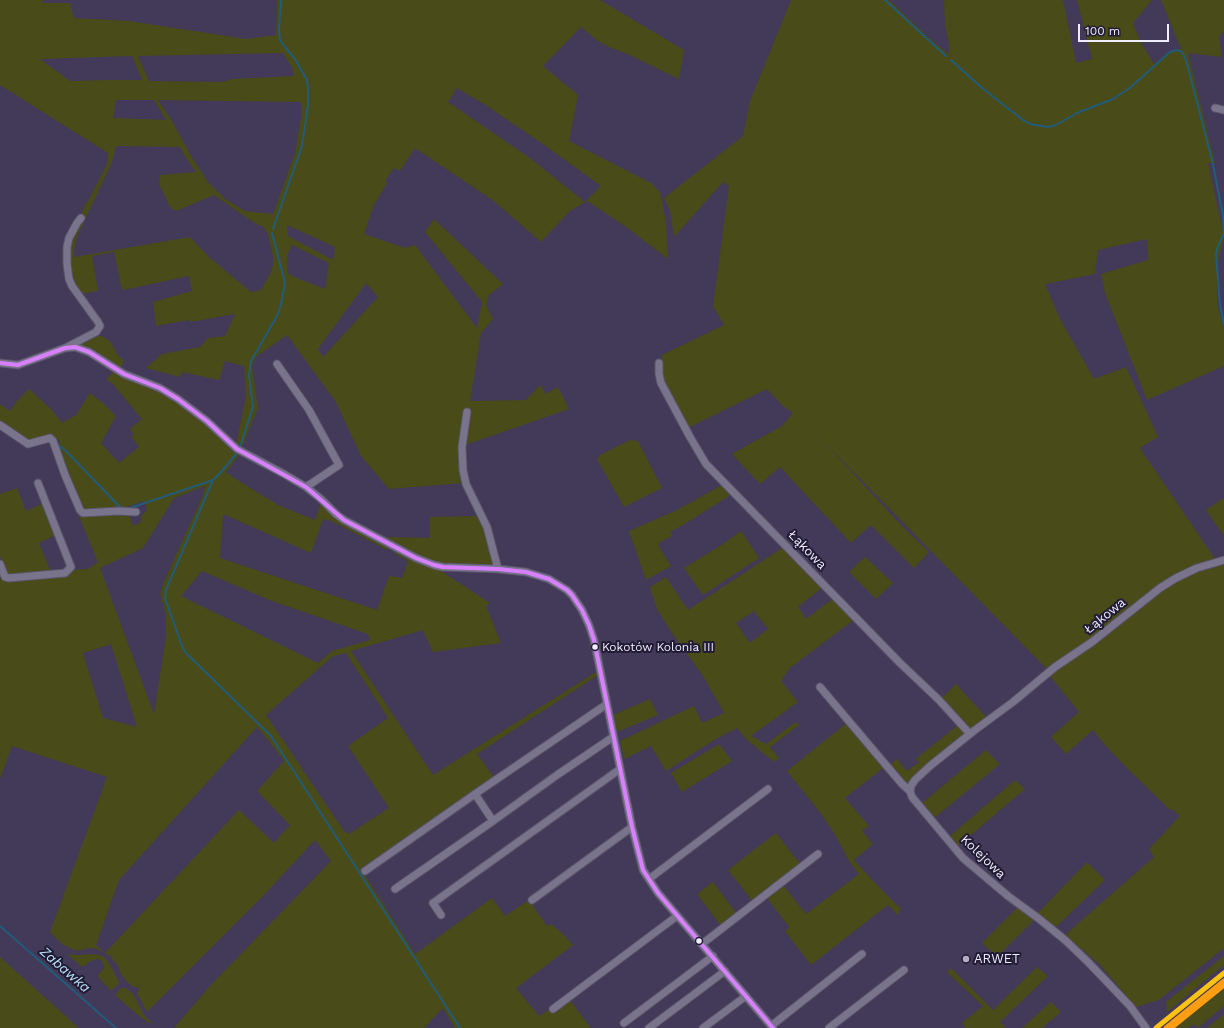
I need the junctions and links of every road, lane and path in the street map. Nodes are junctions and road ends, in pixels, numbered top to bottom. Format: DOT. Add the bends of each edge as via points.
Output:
graph roads {
  1 [pos="1215,108"];
  2 [pos="1224,110"];
  3 [pos="81,218"];
  4 [pos="65,348"];
  5 [pos="0,363"];
  6 [pos="659,363"];
  7 [pos="277,364"];
  8 [pos="467,412"];
  9 [pos="0,425"];
  10 [pos="38,483"];
  11 [pos="306,487"];
  12 [pos="136,512"];
  13 [pos="1224,560"];
  14 [pos="0,564"];
  15 [pos="498,569"];
  16 [pos="820,687"];
  17 [pos="607,704"];
  18 [pos="970,734"];
  19 [pos="613,737"];
  20 [pos="620,769"];
  21 [pos="768,789"];
  22 [pos="910,791"];
  23 [pos="474,794"];
  24 [pos="493,821"];
  25 [pos="632,827"];
  26 [pos="818,854"];
  27 [pos="365,871"];
  28 [pos="649,879"];
  29 [pos="395,889"];
  30 [pos="532,900"];
  31 [pos="441,915"];
  32 [pos="677,916"];
  33 [pos="702,944"];
  34 [pos="862,954"];
  35 [pos="713,956"];
  36 [pos="904,970"];
  37 [pos="725,971"];
  38 [pos="746,996"];
  39 [pos="552,1009"];
  40 [pos="624,1023"];
  41 [pos="772,1027"];
  42 [pos="649,1028"];
  43 [pos="703,1028"];
  44 [pos="829,1028"];
  45 [pos="1146,1028"];
  1 -- 2 [label="street"];
  3 -- 4 [label="street" via="69,238 68,274 72,286 100,326 96,332"];
  4 -- 5 [label="street" via="18,365"];
  4 -- 11 [label="street" via="75,347 89,352 124,374 166,392 197,413 237,449"];
  6 -- 18 [label="street, Łąkowa" via="658,374 661,383 706,464"];
  7 -- 11 [label="street" via="309,410 339,466"];
  8 -- 15 [label="street" via="462,447 463,470 466,484 487,527"];
  9 -- 12 [label="street" via="28,444 50,438 54,441 65,475 83,513"];
  10 -- 14 [label="street" via="71,567 64,573 9,578 5,577"];
  11 -- 15 [label="street" via="344,520 428,563 451,568"];
  13 -- 18 [label="street, Łąkowa" via="1197,568 1160,588"];
  15 -- 17 [label="street" via="526,572 549,579 572,595 589,625"];
  16 -- 22 [label="street, Kolejowa"];
  17 -- 19 [label="street"];
  17 -- 23 [label="street"];
  18 -- 22 [label="street, Łąkowa" via="920,775"];
  19 -- 20 [label="street"];
  19 -- 24 [label="street"];
  20 -- 25 [label="street"];
  20 -- 31 [label="street" via="433,903"];
  21 -- 28 [label="street"];
  22 -- 45 [label="street, Kolejowa" via="912,797 963,858 1065,940 1130,1006"];
  23 -- 24 [label="street"];
  23 -- 27 [label="street"];
  24 -- 29 [label="street"];
  25 -- 28 [label="street" via="643,870"];
  25 -- 30 [label="street"];
  26 -- 33 [label="street"];
  28 -- 32 [label="street"];
  32 -- 33 [label="street"];
  32 -- 39 [label="street"];
  33 -- 35 [label="street"];
  34 -- 41 [label="street"];
  35 -- 37 [label="street"];
  35 -- 40 [label="street"];
  36 -- 44 [label="street"];
  37 -- 38 [label="street"];
  37 -- 42 [label="street"];
  38 -- 41 [label="street"];
  38 -- 43 [label="street"];
}
